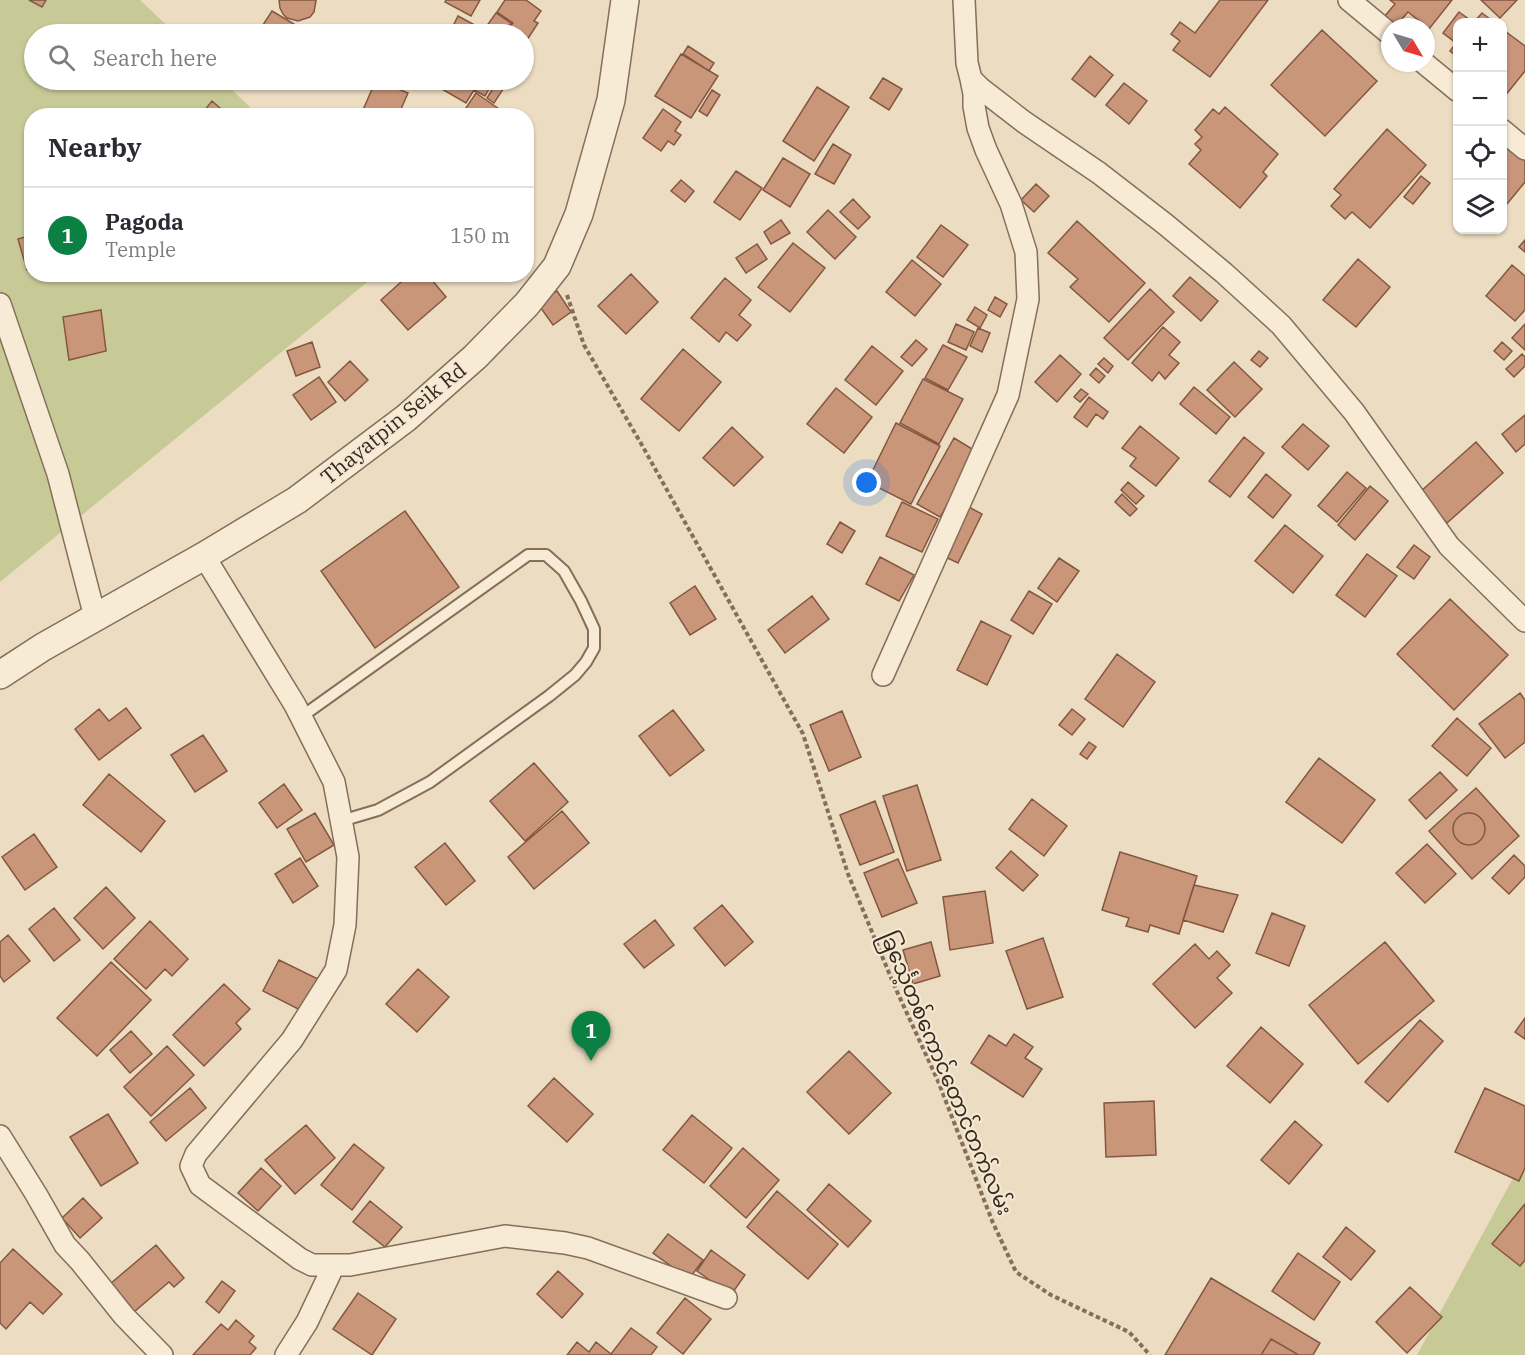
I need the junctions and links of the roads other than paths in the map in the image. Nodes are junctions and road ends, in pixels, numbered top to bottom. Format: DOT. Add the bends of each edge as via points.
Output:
graph roads {
  1 [pos="964,0"];
  2 [pos="1349,0"];
  3 [pos="629,4"];
  4 [pos="1381,27"];
  5 [pos="1435,72"];
  6 [pos="971,79"];
  7 [pos="1453,88"];
  8 [pos="1507,132"];
  9 [pos="1525,148"];
  10 [pos="0,303"];
  11 [pos="204,556"];
  12 [pos="95,616"];
  13 [pos="1525,621"];
  14 [pos="0,675"];
  15 [pos="883,675"];
  16 [pos="301,717"];
  17 [pos="342,821"];
  18 [pos="0,1136"];
  19 [pos="334,1265"];
  20 [pos="726,1298"];
  21 [pos="162,1355"];
  22 [pos="286,1355"];
  1 -- 6 [label="street"];
  2 -- 4 [label="street"];
  3 -- 11 [label="street, Thayatpin Seik Rd" via="611,100 579,214 557,266 527,304 475,357 406,418 297,500"];
  5 -- 7 [label="street"];
  6 -- 13 [label="street" via="1166,224 1281,325 1354,412 1449,546"];
  6 -- 15 [label="street" via="978,128 1011,204 1026,252 1028,299 1008,395"];
  8 -- 9 [label="street"];
  10 -- 12 [label="street" via="58,474"];
  11 -- 12 [label="street, Thayatpin Seik Rd"];
  11 -- 16 [label="street"];
  12 -- 14 [label="street, Thayatpin Seik Rd"];
  16 -- 17 [label="street" via="334,783"];
  16 -- 17 [label="lane" via="528,555 546,555 564,571 594,629 594,648 586,662 549,696 430,782 378,810"];
  17 -- 19 [label="street" via="348,857 345,924 336,970 292,1040 196,1154 191,1166 200,1185 300,1259 312,1265"];
  18 -- 21 [label="street" via="65,1245"];
  19 -- 20 [label="street" via="505,1236 588,1248"];
  19 -- 22 [label="street"];
}
